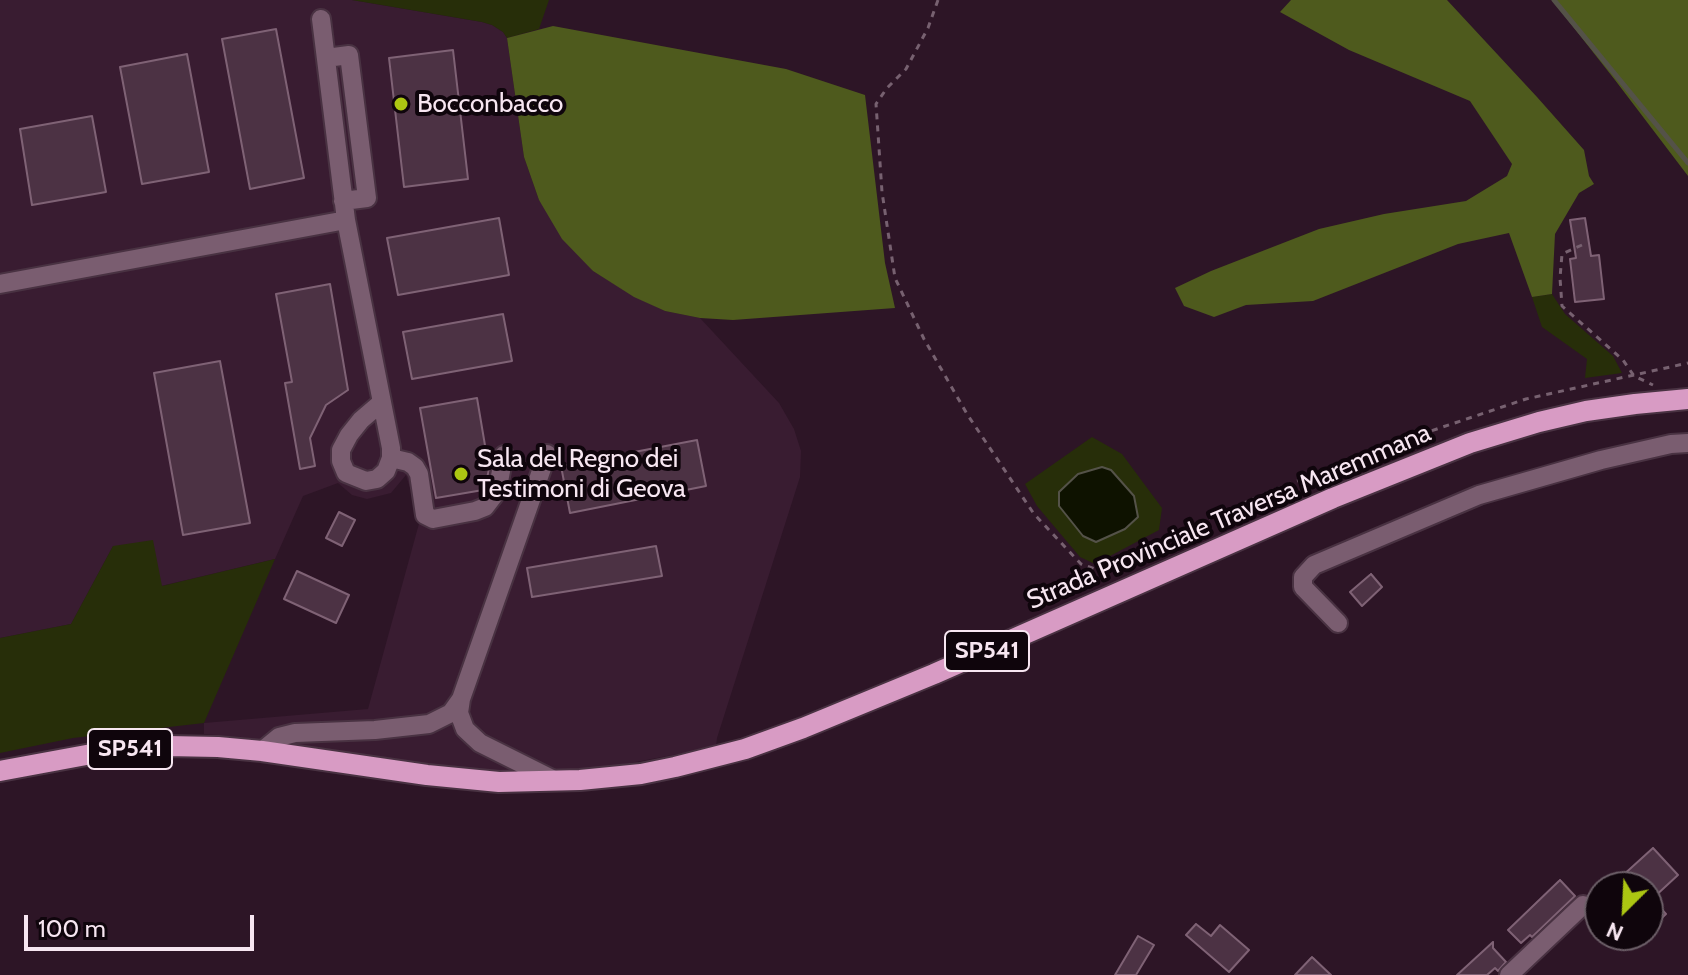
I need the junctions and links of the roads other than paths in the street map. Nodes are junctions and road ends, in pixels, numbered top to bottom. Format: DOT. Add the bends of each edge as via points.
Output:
graph roads {
  1 [pos="321,19"];
  2 [pos="346,220"];
  3 [pos="0,284"];
  4 [pos="1688,399"];
  5 [pos="382,402"];
  6 [pos="1688,443"];
  7 [pos="547,454"];
  8 [pos="504,455"];
  9 [pos="391,458"];
  10 [pos="1338,623"];
  11 [pos="461,699"];
  12 [pos="262,751"];
  13 [pos="0,771"];
  14 [pos="557,782"];
  15 [pos="1583,905"];
  16 [pos="1509,975"];
  1 -- 2 [label="street"];
  2 -- 3 [label="street"];
  2 -- 5 [label="street"];
  4 -- 14 [label="main road, Strada Provinciale Traversa Maremmana / SP541" via="1557,418 1443,453 758,745 658,771"];
  5 -- 9 [label="street"];
  5 -- 9 [label="street" via="349,435 341,461 346,473 371,481 382,476"];
  6 -- 10 [label="street" via="1601,460 1479,495 1314,565 1303,577 1303,587"];
  7 -- 11 [label="street"];
  8 -- 9 [label="street" via="498,487 485,507 433,519 425,515 415,467"];
  11 -- 12 [label="street" via="451,713 429,724 295,733 279,737"];
  11 -- 14 [label="street" via="461,723 473,738"];
  12 -- 13 [label="main road, Strada Provinciale Traversa Maremmana / SP541" via="126,749"];
  12 -- 14 [label="main road, Strada Provinciale Traversa Maremmana / SP541" via="470,780"];
  15 -- 16 [label="street"];
}
